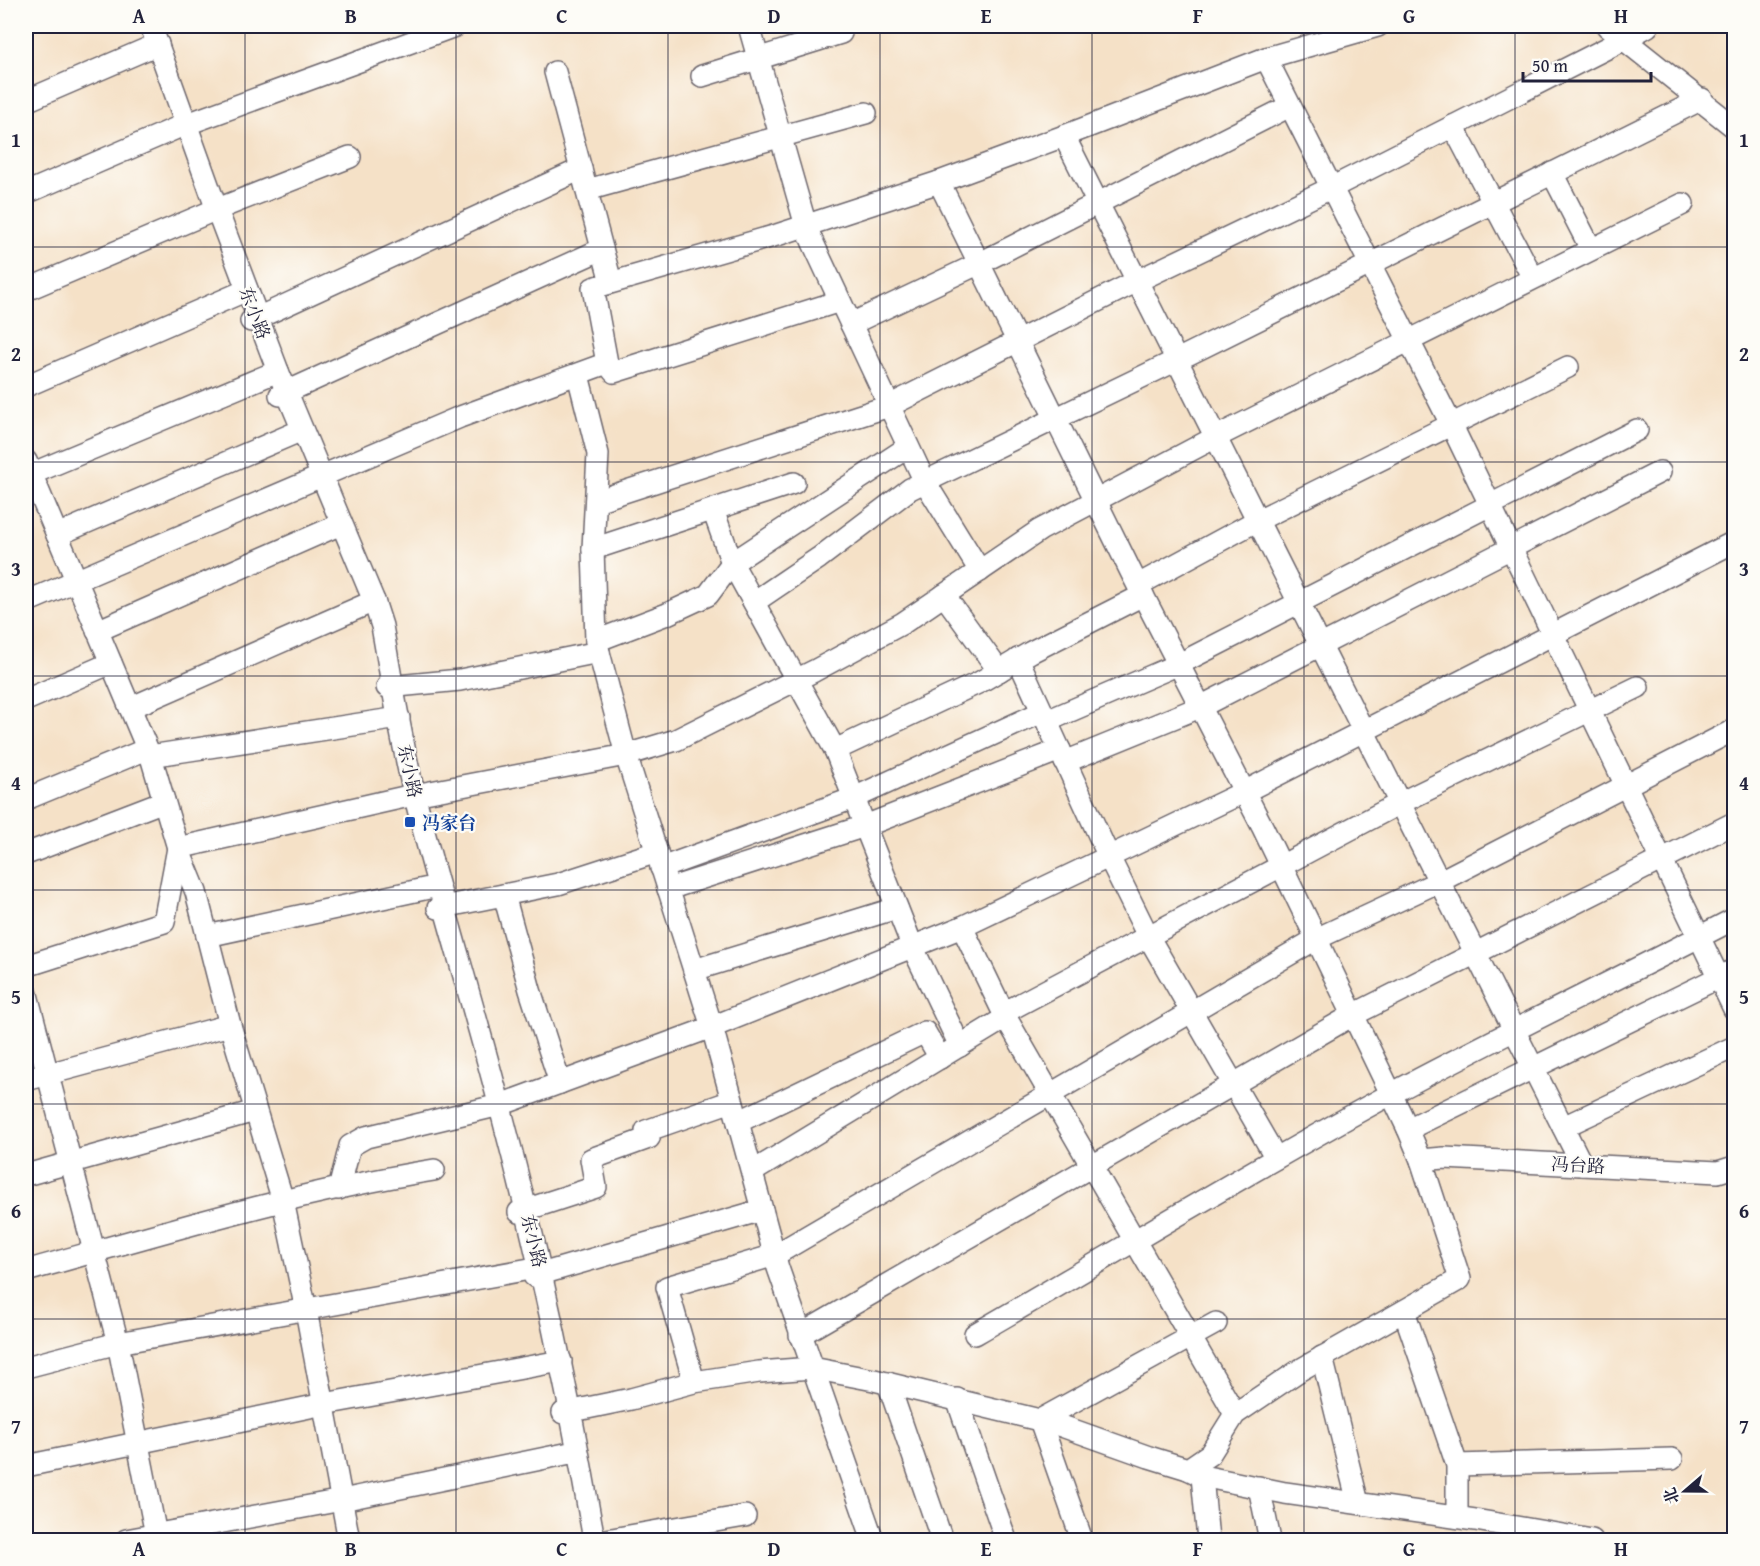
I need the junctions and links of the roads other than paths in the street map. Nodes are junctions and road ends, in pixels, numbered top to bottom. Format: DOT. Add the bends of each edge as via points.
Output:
graph roads {
  1 [pos="455,26"];
  2 [pos="748,26"];
  3 [pos="1378,26"];
  4 [pos="1607,26"];
  5 [pos="1648,26"];
  6 [pos="152,33"];
  7 [pos="841,33"];
  8 [pos="1623,40"];
  9 [pos="1266,58"];
  10 [pos="757,60"];
  11 [pos="555,72"];
  12 [pos="702,76"];
  13 [pos="1702,99"];
  14 [pos="26,101"];
  15 [pos="1290,106"];
  16 [pos="866,113"];
  17 [pos="183,126"];
  18 [pos="1453,126"];
  19 [pos="1734,127"];
  20 [pos="1064,136"];
  21 [pos="780,137"];
  22 [pos="350,157"];
  23 [pos="581,169"];
  24 [pos="1552,173"];
  25 [pos="939,182"];
  26 [pos="1331,188"];
  27 [pos="586,190"];
  28 [pos="26,193"];
  29 [pos="1098,202"];
  30 [pos="1493,202"];
  31 [pos="1683,204"];
  32 [pos="213,211"];
  33 [pos="806,226"];
  34 [pos="602,249"];
  35 [pos="1591,249"];
  36 [pos="1369,263"];
  37 [pos="978,264"];
  38 [pos="1533,278"];
  39 [pos="1137,281"];
  40 [pos="611,282"];
  41 [pos="26,290"];
  42 [pos="244,292"];
  43 [pos="840,301"];
  44 [pos="254,319"];
  45 [pos="851,324"];
  46 [pos="1408,340"];
  47 [pos="1017,341"];
  48 [pos="1177,360"];
  49 [pos="606,363"];
  50 [pos="1568,367"];
  51 [pos="274,372"];
  52 [pos="578,375"];
  53 [pos="26,386"];
  54 [pos="283,394"];
  55 [pos="889,406"];
  56 [pos="1056,419"];
  57 [pos="1451,424"];
  58 [pos="1637,430"];
  59 [pos="299,432"];
  60 [pos="1216,437"];
  61 [pos="908,447"];
  62 [pos="1660,472"];
  63 [pos="29,477"];
  64 [pos="318,477"];
  65 [pos="925,482"];
  66 [pos="794,483"];
  67 [pos="1096,500"];
  68 [pos="596,501"];
  69 [pos="1490,505"];
  70 [pos="713,510"];
  71 [pos="1258,520"];
  72 [pos="338,525"];
  73 [pos="57,535"];
  74 [pos="1734,542"];
  75 [pos="1510,546"];
  76 [pos="593,549"];
  77 [pos="732,563"];
  78 [pos="980,571"];
  79 [pos="76,580"];
  80 [pos="1141,590"];
  81 [pos="944,595"];
  82 [pos="26,602"];
  83 [pos="370,602"];
  84 [pos="754,602"];
  85 [pos="1299,603"];
  86 [pos="97,631"];
  87 [pos="1552,633"];
  88 [pos="1321,645"];
  89 [pos="598,646"];
  90 [pos="1018,659"];
  91 [pos="111,663"];
  92 [pos="1179,664"];
  93 [pos="999,671"];
  94 [pos="797,680"];
  95 [pos="390,687"];
  96 [pos="1638,687"];
  97 [pos="26,700"];
  98 [pos="1200,707"];
  99 [pos="130,708"];
  100 [pos="1590,711"];
  101 [pos="1044,717"];
  102 [pos="396,719"];
  103 [pos="1734,730"];
  104 [pos="1364,731"];
  105 [pos="835,750"];
  106 [pos="148,752"];
  107 [pos="626,755"];
  108 [pos="1062,756"];
  109 [pos="1626,785"];
  110 [pos="1244,792"];
  111 [pos="412,795"];
  112 [pos="854,798"];
  113 [pos="26,799"];
  114 [pos="164,801"];
  115 [pos="1400,803"];
  116 [pos="1734,824"];
  117 [pos="865,826"];
  118 [pos="178,848"];
  119 [pos="26,854"];
  120 [pos="1109,857"];
  121 [pos="659,860"];
  122 [pos="1662,860"];
  123 [pos="1280,865"];
  124 [pos="1440,881"];
  125 [pos="435,887"];
  126 [pos="668,889"];
  127 [pos="504,895"];
  128 [pos="441,908"];
  129 [pos="897,908"];
  130 [pos="1734,919"];
  131 [pos="962,927"];
  132 [pos="207,936"];
  133 [pos="1148,936"];
  134 [pos="1700,937"];
  135 [pos="1316,939"];
  136 [pos="913,948"];
  137 [pos="1476,953"];
  138 [pos="26,966"];
  139 [pos="694,970"];
  140 [pos="1727,974"];
  141 [pos="26,991"];
  142 [pos="1734,1009"];
  143 [pos="1192,1012"];
  144 [pos="1353,1015"];
  145 [pos="1005,1016"];
  146 [pos="230,1025"];
  147 [pos="712,1027"];
  148 [pos="1516,1029"];
  149 [pos="960,1046"];
  150 [pos="1734,1047"];
  151 [pos="940,1058"];
  152 [pos="1534,1068"];
  153 [pos="47,1074"];
  154 [pos="26,1080"];
  155 [pos="560,1083"];
  156 [pos="1233,1084"];
  157 [pos="1050,1094"];
  158 [pos="1391,1094"];
  159 [pos="732,1101"];
  160 [pos="496,1106"];
  161 [pos="255,1111"];
  162 [pos="738,1122"];
  163 [pos="1563,1126"];
  164 [pos="1408,1129"];
  165 [pos="1276,1158"];
  166 [pos="1421,1160"];
  167 [pos="71,1162"];
  168 [pos="1582,1165"];
  169 [pos="1091,1167"];
  170 [pos="1734,1167"];
  171 [pos="434,1170"];
  172 [pos="752,1172"];
  173 [pos="26,1175"];
  174 [pos="339,1189"];
  175 [pos="283,1201"];
  176 [pos="762,1210"];
  177 [pos="522,1211"];
  178 [pos="1135,1242"];
  179 [pos="94,1251"];
  180 [pos="775,1255"];
  181 [pos="26,1270"];
  182 [pos="537,1272"];
  183 [pos="306,1310"];
  184 [pos="1404,1311"];
  185 [pos="1216,1323"];
  186 [pos="975,1334"];
  187 [pos="800,1335"];
  188 [pos="1190,1337"];
  189 [pos="118,1342"];
  190 [pos="1322,1357"];
  191 [pos="556,1363"];
  192 [pos="26,1367"];
  193 [pos="812,1368"];
  194 [pos="694,1382"];
  195 [pos="888,1383"];
  196 [pos="957,1400"];
  197 [pos="324,1404"];
  198 [pos="567,1412"];
  199 [pos="1235,1414"];
  200 [pos="1040,1420"];
  201 [pos="138,1443"];
  202 [pos="570,1453"];
  203 [pos="1672,1459"];
  204 [pos="26,1466"];
  205 [pos="1457,1466"];
  206 [pos="1195,1472"];
  207 [pos="1259,1488"];
  208 [pos="342,1500"];
  209 [pos="1358,1503"];
  210 [pos="745,1516"];
  211 [pos="1457,1517"];
  212 [pos="156,1538"];
  213 [pos="126,1540"];
  214 [pos="349,1540"];
  215 [pos="585,1540"];
  216 [pos="594,1540"];
  217 [pos="606,1540"];
  218 [pos="873,1540"];
  219 [pos="942,1540"];
  220 [pos="1006,1540"];
  221 [pos="1082,1540"];
  222 [pos="1208,1540"];
  223 [pos="1270,1540"];
  224 [pos="1592,1540"];
  1 -- 17 [label="street"];
  2 -- 10 [label="street"];
  3 -- 9 [label="street"];
  4 -- 8 [label="street"];
  5 -- 8 [label="street"];
  6 -- 14 [label="street"];
  6 -- 17 [label="street, 东小路"];
  7 -- 10 [label="street"];
  8 -- 13 [label="street"];
  8 -- 18 [label="street"];
  9 -- 15 [label="street"];
  9 -- 20 [label="street"];
  10 -- 12 [label="street"];
  10 -- 21 [label="street"];
  11 -- 23 [label="street"];
  13 -- 19 [label="street"];
  13 -- 24 [label="street"];
  15 -- 26 [label="street"];
  15 -- 29 [label="street"];
  16 -- 21 [label="street"];
  17 -- 28 [label="street"];
  17 -- 32 [label="street, 东小路"];
  18 -- 26 [label="street"];
  18 -- 30 [label="street"];
  20 -- 25 [label="street"];
  20 -- 29 [label="street"];
  21 -- 27 [label="street"];
  21 -- 33 [label="street"];
  22 -- 32 [label="street"];
  23 -- 27 [label="street"];
  23 -- 44 [label="street"];
  24 -- 30 [label="street"];
  24 -- 35 [label="street"];
  25 -- 33 [label="street"];
  25 -- 37 [label="street"];
  26 -- 36 [label="street"];
  26 -- 39 [label="street"];
  27 -- 34 [label="street"];
  29 -- 37 [label="street"];
  29 -- 39 [label="street"];
  30 -- 36 [label="street"];
  30 -- 38 [label="street"];
  31 -- 35 [label="street"];
  32 -- 41 [label="street"];
  32 -- 42 [label="street, 东小路"];
  33 -- 40 [label="street"];
  33 -- 43 [label="street"];
  34 -- 40 [label="street"];
  34 -- 54 [label="street"];
  35 -- 38 [label="street"];
  36 -- 46 [label="street"];
  36 -- 48 [label="street"];
  37 -- 45 [label="street"];
  37 -- 47 [label="street"];
  38 -- 46 [label="street"];
  39 -- 47 [label="street"];
  39 -- 48 [label="street"];
  40 -- 49 [label="street" via="593,288"];
  42 -- 44 [label="street, 东小路"];
  42 -- 53 [label="street"];
  43 -- 45 [label="street"];
  43 -- 49 [label="street" via="614,372"];
  44 -- 51 [label="street, 东小路"];
  45 -- 55 [label="street"];
  46 -- 57 [label="street"];
  46 -- 60 [label="street"];
  47 -- 55 [label="street"];
  47 -- 56 [label="street"];
  48 -- 56 [label="street"];
  48 -- 60 [label="street"];
  49 -- 52 [label="street"];
  50 -- 57 [label="street"];
  51 -- 54 [label="street, 东小路"];
  51 -- 63 [label="street"];
  52 -- 64 [label="street" via="460,417"];
  52 -- 68 [label="street" via="598,454"];
  54 -- 59 [label="street, 东小路"];
  55 -- 61 [label="street"];
  55 -- 68 [label="street"];
  56 -- 65 [label="street"];
  56 -- 67 [label="street"];
  57 -- 69 [label="street"];
  57 -- 71 [label="street"];
  58 -- 69 [label="street"];
  59 -- 64 [label="street, 东小路"];
  59 -- 73 [label="street"];
  60 -- 67 [label="street"];
  60 -- 71 [label="street"];
  61 -- 65 [label="street"];
  61 -- 77 [label="street"];
  62 -- 75 [label="street"];
  63 -- 73 [label="street"];
  64 -- 72 [label="street, 东小路"];
  64 -- 79 [label="street"];
  65 -- 78 [label="street"];
  65 -- 84 [label="street"];
  66 -- 70 [label="street"];
  67 -- 78 [label="street" via="1040,530"];
  67 -- 80 [label="street"];
  68 -- 76 [label="street"];
  69 -- 75 [label="street"];
  69 -- 85 [label="street"];
  70 -- 76 [label="street"];
  70 -- 77 [label="street"];
  71 -- 80 [label="street"];
  71 -- 85 [label="street"];
  72 -- 83 [label="street, 东小路"];
  72 -- 86 [label="street"];
  73 -- 79 [label="street"];
  74 -- 87 [label="street"];
  75 -- 87 [label="street"];
  75 -- 88 [label="street"];
  76 -- 89 [label="street"];
  77 -- 84 [label="street"];
  77 -- 89 [label="street" via="708,595"];
  78 -- 81 [label="street"];
  79 -- 82 [label="street"];
  79 -- 86 [label="street"];
  80 -- 90 [label="street"];
  80 -- 92 [label="street"];
  81 -- 93 [label="street"];
  81 -- 94 [label="street" via="903,623"];
  83 -- 95 [label="street, 东小路" via="382,626"];
  83 -- 99 [label="street"];
  84 -- 94 [label="street"];
  85 -- 88 [label="street"];
  85 -- 92 [label="street"];
  86 -- 91 [label="street"];
  87 -- 100 [label="street"];
  87 -- 104 [label="street"];
  88 -- 98 [label="street"];
  88 -- 104 [label="street"];
  89 -- 95 [label="street" via="460,680"];
  89 -- 107 [label="street"];
  90 -- 93 [label="street"];
  90 -- 101 [label="street"];
  91 -- 97 [label="street"];
  91 -- 99 [label="street"];
  92 -- 98 [label="street"];
  92 -- 101 [label="street"];
  93 -- 105 [label="street"];
  94 -- 105 [label="street"];
  94 -- 107 [label="street" via="676,740"];
  95 -- 102 [label="street, 东小路"];
  96 -- 100 [label="street"];
  98 -- 108 [label="street"];
  98 -- 110 [label="street"];
  99 -- 106 [label="street"];
  100 -- 109 [label="street"];
  100 -- 115 [label="street"];
  101 -- 108 [label="street"];
  101 -- 112 [label="street"];
  102 -- 106 [label="street"];
  102 -- 111 [label="street, 东小路"];
  103 -- 109 [label="street"];
  104 -- 110 [label="street"];
  104 -- 115 [label="street"];
  105 -- 112 [label="street"];
  106 -- 113 [label="street"];
  106 -- 114 [label="street"];
  107 -- 111 [label="street"];
  107 -- 121 [label="street"];
  108 -- 117 [label="street"];
  108 -- 120 [label="street"];
  109 -- 122 [label="street"];
  109 -- 124 [label="street"];
  110 -- 120 [label="street"];
  110 -- 123 [label="street"];
  111 -- 118 [label="street"];
  111 -- 125 [label="street, 东小路"];
  112 -- 117 [label="street"];
  112 -- 121 [label="street"];
  114 -- 118 [label="street"];
  114 -- 119 [label="street"];
  115 -- 123 [label="street"];
  115 -- 124 [label="street"];
  116 -- 122 [label="street"];
  117 -- 126 [label="street"];
  117 -- 129 [label="street"];
  118 -- 132 [label="street" via="196,892"];
  118 -- 138 [label="street" via="164,922"];
  120 -- 131 [label="street"];
  120 -- 133 [label="street"];
  121 -- 126 [label="street"];
  121 -- 127 [label="street"];
  122 -- 134 [label="street"];
  122 -- 137 [label="street"];
  123 -- 133 [label="street"];
  123 -- 135 [label="street"];
  124 -- 135 [label="street"];
  124 -- 137 [label="street"];
  125 -- 128 [label="street, 东小路"];
  125 -- 132 [label="street"];
  126 -- 139 [label="street"];
  127 -- 128 [label="street"];
  127 -- 155 [label="street"];
  128 -- 160 [label="street, 东小路"];
  129 -- 136 [label="street"];
  129 -- 139 [label="street"];
  130 -- 134 [label="street"];
  131 -- 136 [label="street"];
  131 -- 145 [label="street"];
  132 -- 146 [label="street"];
  133 -- 143 [label="street"];
  133 -- 145 [label="street" via="1009,1010"];
  134 -- 140 [label="street"];
  134 -- 148 [label="street"];
  135 -- 143 [label="street"];
  135 -- 144 [label="street"];
  136 -- 147 [label="street"];
  136 -- 149 [label="street"];
  137 -- 144 [label="street"];
  137 -- 148 [label="street"];
  139 -- 147 [label="street"];
  140 -- 142 [label="street"];
  140 -- 152 [label="street"];
  141 -- 153 [label="street"];
  143 -- 156 [label="street"];
  143 -- 157 [label="street"];
  144 -- 156 [label="street"];
  144 -- 158 [label="street"];
  145 -- 149 [label="street"];
  145 -- 157 [label="street"];
  146 -- 153 [label="street"];
  146 -- 161 [label="street"];
  147 -- 155 [label="street"];
  147 -- 159 [label="street"];
  148 -- 152 [label="street"];
  148 -- 158 [label="street"];
  149 -- 151 [label="street"];
  150 -- 163 [label="street"];
  151 -- 162 [label="street" via="926,1032"];
  151 -- 172 [label="street"];
  152 -- 163 [label="street"];
  152 -- 164 [label="street"];
  153 -- 154 [label="street"];
  153 -- 167 [label="street"];
  155 -- 160 [label="street"];
  156 -- 165 [label="street"];
  156 -- 169 [label="street"];
  157 -- 169 [label="street"];
  157 -- 180 [label="street"];
  158 -- 164 [label="street"];
  158 -- 165 [label="street"];
  159 -- 162 [label="street"];
  159 -- 177 [label="street" via="646,1131 649,1138 591,1160 596,1187"];
  160 -- 174 [label="street" via="366,1137 350,1146"];
  160 -- 177 [label="street, 东小路"];
  161 -- 167 [label="street"];
  161 -- 175 [label="street"];
  162 -- 172 [label="street"];
  163 -- 168 [label="street"];
  164 -- 166 [label="street"];
  165 -- 178 [label="street"];
  166 -- 168 [label="street, 冯台路"];
  166 -- 184 [label="street" via="1460,1279"];
  167 -- 173 [label="street"];
  167 -- 179 [label="street"];
  168 -- 170 [label="street, 冯台路" via="1718,1172"];
  169 -- 178 [label="street"];
  169 -- 187 [label="street"];
  171 -- 174 [label="street"];
  172 -- 176 [label="street"];
  174 -- 175 [label="street"];
  175 -- 179 [label="street"];
  175 -- 183 [label="street"];
  176 -- 180 [label="street"];
  176 -- 182 [label="street"];
  177 -- 182 [label="street, 东小路"];
  178 -- 186 [label="street"];
  178 -- 188 [label="street"];
  179 -- 181 [label="street"];
  179 -- 189 [label="street"];
  180 -- 187 [label="street"];
  180 -- 194 [label="street" via="667,1287"];
  182 -- 183 [label="street"];
  182 -- 191 [label="street, 东小路"];
  183 -- 189 [label="street"];
  183 -- 197 [label="street"];
  184 -- 190 [label="street"];
  184 -- 205 [label="street"];
  185 -- 188 [label="street"];
  187 -- 193 [label="street"];
  188 -- 199 [label="street"];
  188 -- 200 [label="street"];
  189 -- 192 [label="street"];
  189 -- 201 [label="street"];
  190 -- 199 [label="street"];
  190 -- 209 [label="street"];
  191 -- 197 [label="street"];
  191 -- 198 [label="street, 东小路"];
  193 -- 194 [label="street" via="759,1371"];
  193 -- 195 [label="street"];
  193 -- 218 [label="street"];
  194 -- 198 [label="street"];
  195 -- 196 [label="street"];
  195 -- 219 [label="street"];
  196 -- 200 [label="street"];
  196 -- 220 [label="street"];
  197 -- 201 [label="street"];
  197 -- 208 [label="street"];
  198 -- 202 [label="street, 东小路"];
  198 -- 216 [label="street, 东小路"];
  199 -- 206 [label="street"];
  200 -- 206 [label="street"];
  200 -- 221 [label="street"];
  201 -- 204 [label="street"];
  201 -- 212 [label="street"];
  202 -- 208 [label="street"];
  202 -- 215 [label="street, 东小路"];
  203 -- 205 [label="street"];
  205 -- 211 [label="street"];
  206 -- 207 [label="street"];
  206 -- 222 [label="street"];
  207 -- 209 [label="street"];
  207 -- 223 [label="street"];
  208 -- 212 [label="street"];
  208 -- 214 [label="street"];
  209 -- 211 [label="street"];
  210 -- 217 [label="street"];
  211 -- 224 [label="street"];
  212 -- 213 [label="street"];
}
